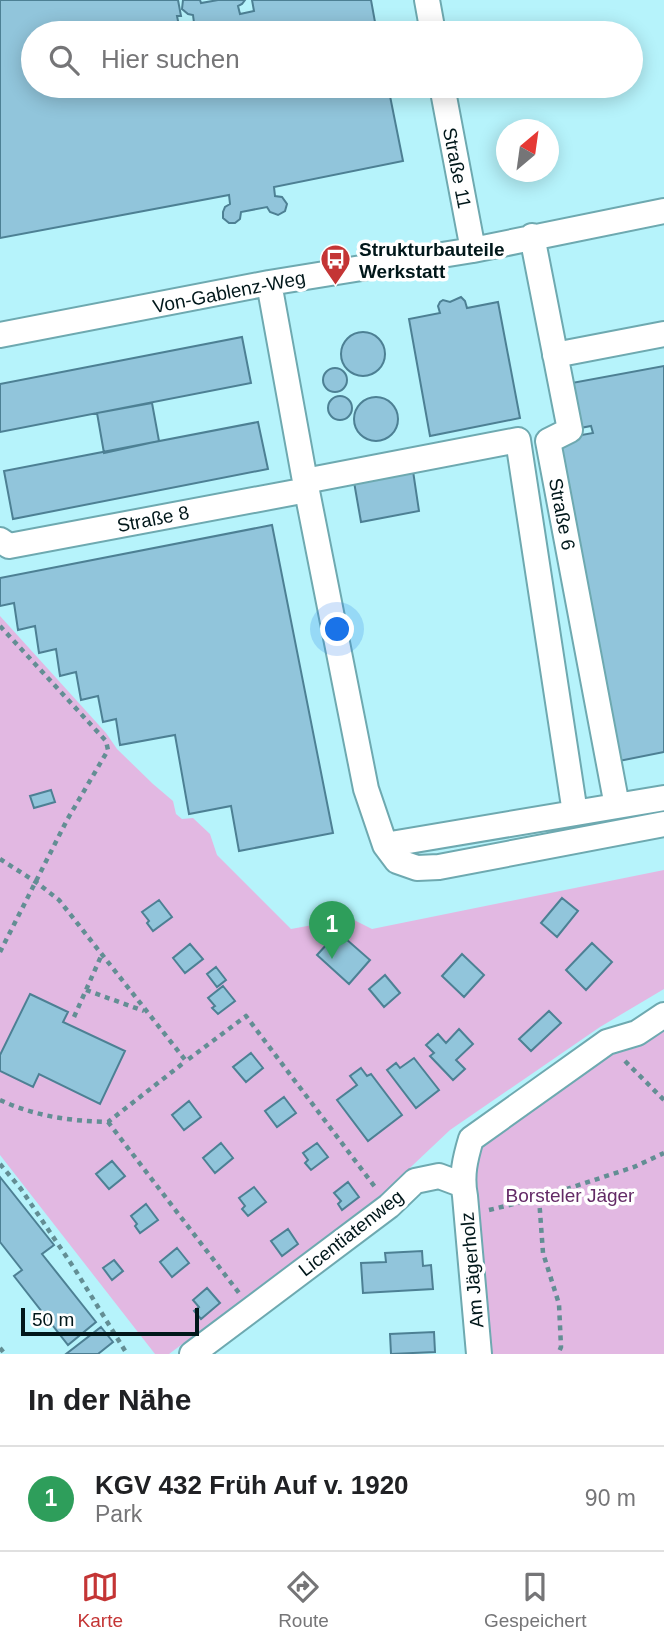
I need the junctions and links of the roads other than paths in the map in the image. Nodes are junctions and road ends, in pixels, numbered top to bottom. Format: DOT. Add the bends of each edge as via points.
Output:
graph roads {
  1 [pos="427,0"];
  2 [pos="431,21"];
  3 [pos="444,98"];
  4 [pos="664,211"];
  5 [pos="532,236"];
  6 [pos="473,250"];
  7 [pos="269,283"];
  8 [pos="664,334"];
  9 [pos="0,335"];
  10 [pos="555,355"];
  11 [pos="306,485"];
  12 [pos="0,540"];
  13 [pos="664,798"];
  14 [pos="617,806"];
  15 [pos="575,813"];
  16 [pos="664,824"];
  17 [pos="385,845"];
  18 [pos="664,1015"];
  19 [pos="463,1185"];
  20 [pos="192,1354"];
  21 [pos="479,1354"];
  1 -- 2 [label="street"];
  3 -- 6 [label="street, Straße 11"];
  4 -- 5 [label="street, Von-Gablenz-Weg"];
  5 -- 6 [label="street, Von-Gablenz-Weg"];
  5 -- 10 [label="street, Straße 6"];
  6 -- 7 [label="street, Von-Gablenz-Weg"];
  7 -- 9 [label="street, Von-Gablenz-Weg"];
  7 -- 11 [label="street"];
  8 -- 10 [label="street"];
  10 -- 14 [label="street, Straße 6" via="570,430 548,441"];
  11 -- 12 [label="street, Straße 8" via="9,546"];
  11 -- 15 [label="street, Straße 8" via="518,440"];
  11 -- 17 [label="street" via="366,789"];
  13 -- 14 [label="street"];
  14 -- 15 [label="street"];
  15 -- 17 [label="street"];
  16 -- 17 [label="street" via="439,867 417,868 397,861"];
  18 -- 19 [label="street" via="637,1033 607,1042 471,1139"];
  19 -- 20 [label="street, Licentiatenweg" via="439,1176 415,1181 389,1206"];
  19 -- 21 [label="street, Am Jägerholz"];
}
